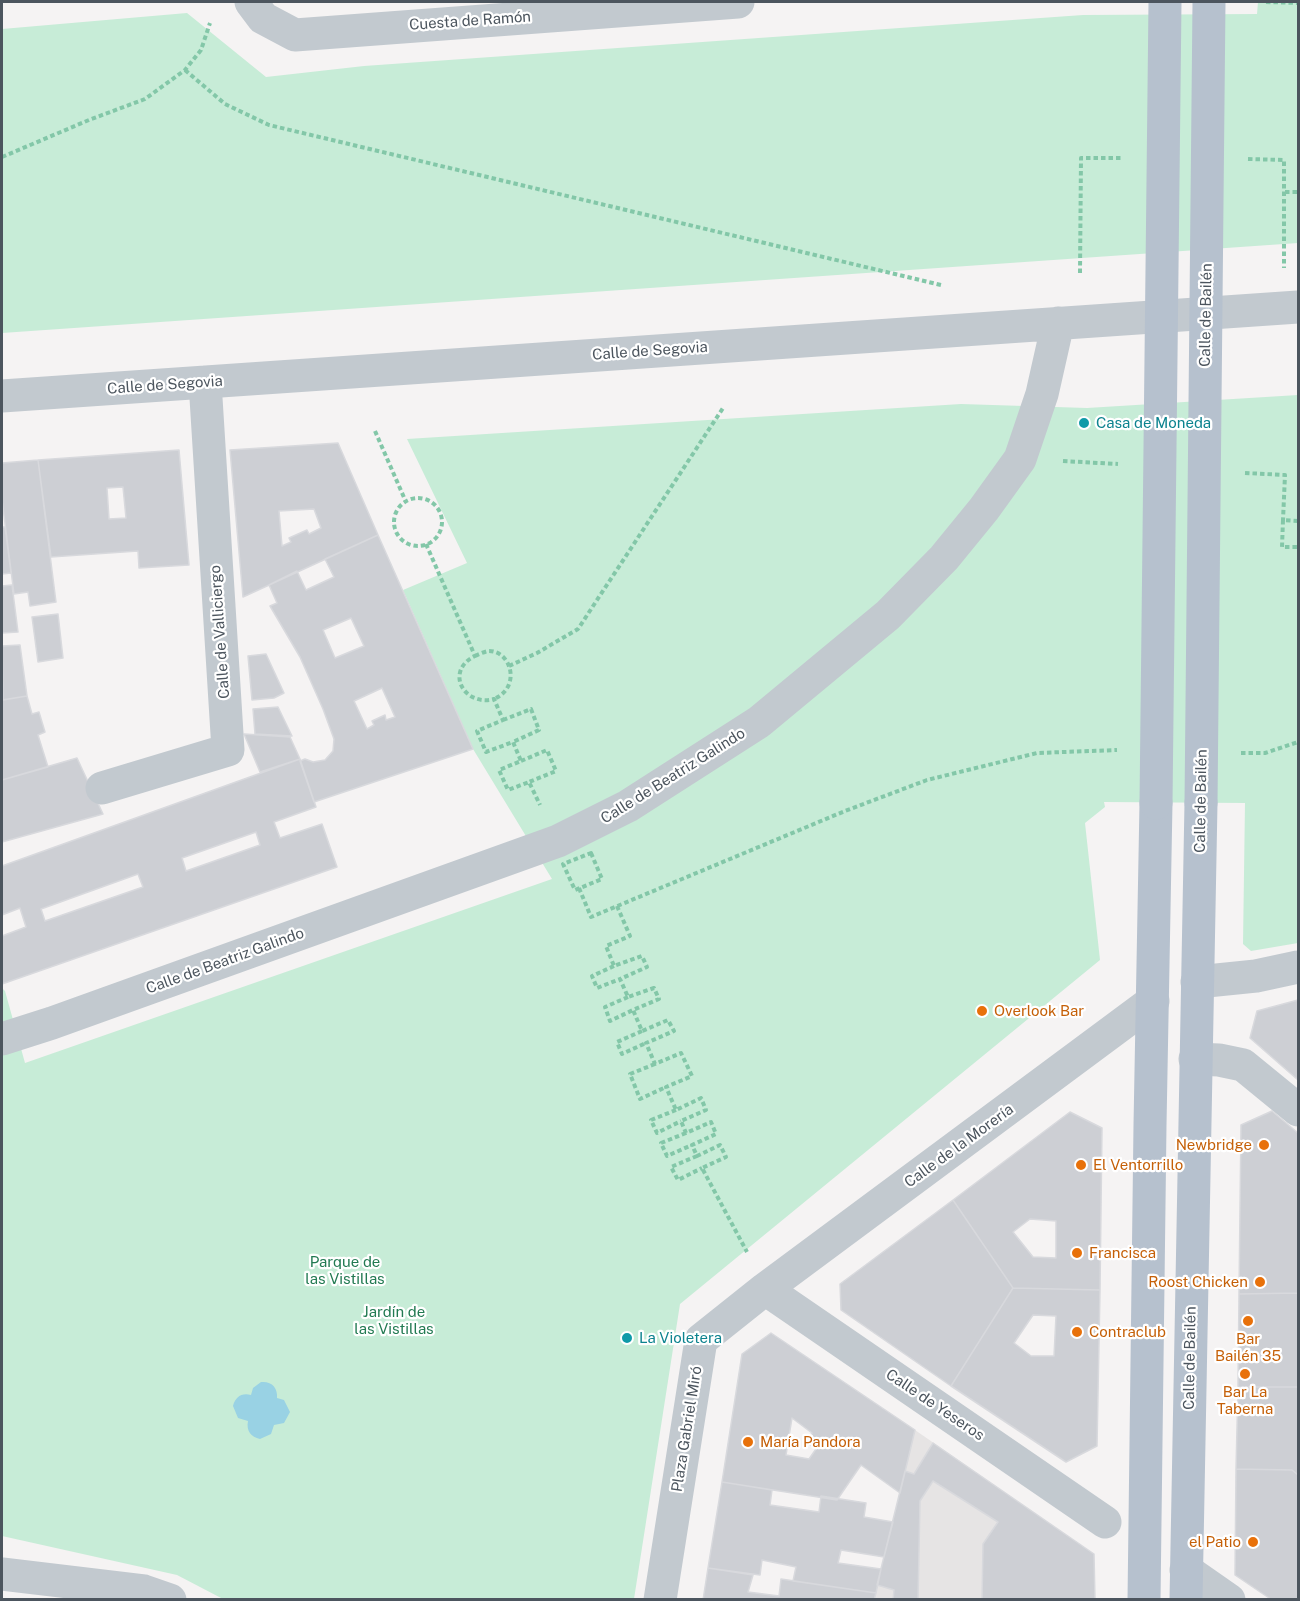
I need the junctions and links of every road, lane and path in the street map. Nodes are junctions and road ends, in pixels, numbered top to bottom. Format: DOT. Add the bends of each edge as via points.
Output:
graph roads {
  1 [pos="250,2"];
  2 [pos="738,2"];
  3 [pos="1165,2"];
  4 [pos="1209,2"];
  5 [pos="1266,2"];
  6 [pos="1299,3"];
  7 [pos="210,23"];
  8 [pos="185,70"];
  9 [pos="2,157"];
  10 [pos="1285,192"];
  11 [pos="1299,192"];
  12 [pos="941,285"];
  13 [pos="1299,307"];
  14 [pos="1058,323"];
  15 [pos="205,382"];
  16 [pos="2,396"];
  17 [pos="723,408"];
  18 [pos="375,431"];
  19 [pos="406,502"];
  20 [pos="1299,521"];
  21 [pos="426,544"];
  22 [pos="1299,547"];
  23 [pos="475,656"];
  24 [pos="509,666"];
  25 [pos="494,699"];
  26 [pos="503,720"];
  27 [pos="513,742"];
  28 [pos="1299,742"];
  29 [pos="1122,750"];
  30 [pos="1229,752"];
  31 [pos="520,761"];
  32 [pos="529,782"];
  33 [pos="102,788"];
  34 [pos="544,814"];
  35 [pos="579,888"];
  36 [pos="617,906"];
  37 [pos="615,966"];
  38 [pos="1299,967"];
  39 [pos="620,979"];
  40 [pos="1197,982"];
  41 [pos="628,997"];
  42 [pos="1153,1001"];
  43 [pos="633,1010"];
  44 [pos="642,1031"];
  45 [pos="2,1039"];
  46 [pos="646,1043"];
  47 [pos="1195,1059"];
  48 [pos="655,1064"];
  49 [pos="666,1087"];
  50 [pos="676,1110"];
  51 [pos="1299,1110"];
  52 [pos="681,1121"];
  53 [pos="686,1133"];
  54 [pos="692,1145"];
  55 [pos="697,1156"];
  56 [pos="702,1168"];
  57 [pos="765,1289"];
  58 [pos="1105,1522"];
  59 [pos="2,1574"];
  60 [pos="1186,1585"];
  61 [pos="170,1599"];
  62 [pos="660,1599"];
  63 [pos="1144,1599"];
  64 [pos="1229,1599"];
  1 -- 2 [label="street, Cuesta de Ramón" via="263,18 295,35"];
  3 -- 42 [label="main road, bridge"];
  4 -- 40 [label="main road, Calle de Bailén, bridge"];
  5 -- 6 [label="path"];
  7 -- 8 [label="path" via="201,50"];
  8 -- 9 [label="path" via="145,99"];
  8 -- 12 [label="path" via="225,104 269,125"];
  10 -- 11 [label="path"];
  13 -- 14 [label="street, Calle de Segovia"];
  14 -- 15 [label="street, Calle de Segovia"];
  14 -- 45 [label="street, Calle de Beatriz Galindo" via="1042,394 1020,459 984,509 944,558 888,615 759,722 628,806 558,841"];
  15 -- 16 [label="street, Calle de Segovia"];
  15 -- 33 [label="street, Calle de Valliciergo" via="228,750"];
  17 -- 24 [label="path" via="578,629"];
  18 -- 19 [label="path"];
  19 -- 21 [label="path" via="394,518 397,533 407,544"];
  19 -- 21 [label="path" via="424,500 437,508 440,530"];
  20 -- 22 [label="path" via="1283,520 1282,547"];
  21 -- 23 [label="path"];
  23 -- 24 [label="path" via="495,652"];
  23 -- 25 [label="path" via="461,668 461,687 474,698"];
  24 -- 25 [label="path" via="508,689"];
  25 -- 26 [label="path"];
  26 -- 27 [label="path" via="477,731 486,752"];
  26 -- 27 [label="path" via="531,709 539,730"];
  27 -- 31 [label="path"];
  28 -- 30 [label="path" via="1265,753"];
  29 -- 36 [label="path" via="1037,753 927,780"];
  31 -- 32 [label="path" via="499,770 508,790"];
  31 -- 32 [label="path" via="547,750 556,771"];
  32 -- 34 [label="path"];
  35 -- 36 [label="path" via="591,918"];
  36 -- 37 [label="path" via="630,936 606,946"];
  37 -- 39 [label="path" via="592,976 597,988"];
  37 -- 39 [label="path" via="642,956 647,967"];
  38 -- 40 [label="street"];
  39 -- 41 [label="path"];
  40 -- 47 [label="main road, Calle de Bailén"];
  41 -- 43 [label="path" via="605,1007 610,1021"];
  41 -- 43 [label="path" via="654,988 659,999"];
  42 -- 57 [label="street, Calle de la Morería"];
  42 -- 63 [label="main road"];
  43 -- 44 [label="path"];
  44 -- 46 [label="path" via="617,1042 622,1054"];
  44 -- 46 [label="path" via="668,1020 674,1031"];
  46 -- 48 [label="path"];
  47 -- 51 [label="street" via="1243,1065"];
  47 -- 60 [label="main road, Calle de Bailén"];
  48 -- 49 [label="path" via="681,1053 692,1076"];
  48 -- 49 [label="path" via="630,1074 640,1099"];
  49 -- 50 [label="path"];
  50 -- 52 [label="path" via="701,1098 706,1110"];
  50 -- 52 [label="path" via="651,1120 657,1133"];
  52 -- 53 [label="path"];
  53 -- 54 [label="path" via="711,1122 717,1134"];
  53 -- 54 [label="path" via="661,1143 667,1156"];
  54 -- 55 [label="path"];
  55 -- 56 [label="path" via="720,1145 726,1157"];
  55 -- 56 [label="path" via="671,1167 678,1180"];
  56 -- 57 [label="path"];
  57 -- 58 [label="street, Calle de Yeseros"];
  57 -- 62 [label="street, Plaza Gabriel Miró" via="701,1340"];
  59 -- 61 [label="street" via="144,1591"];
  60 -- 64 [label="street"];
}
